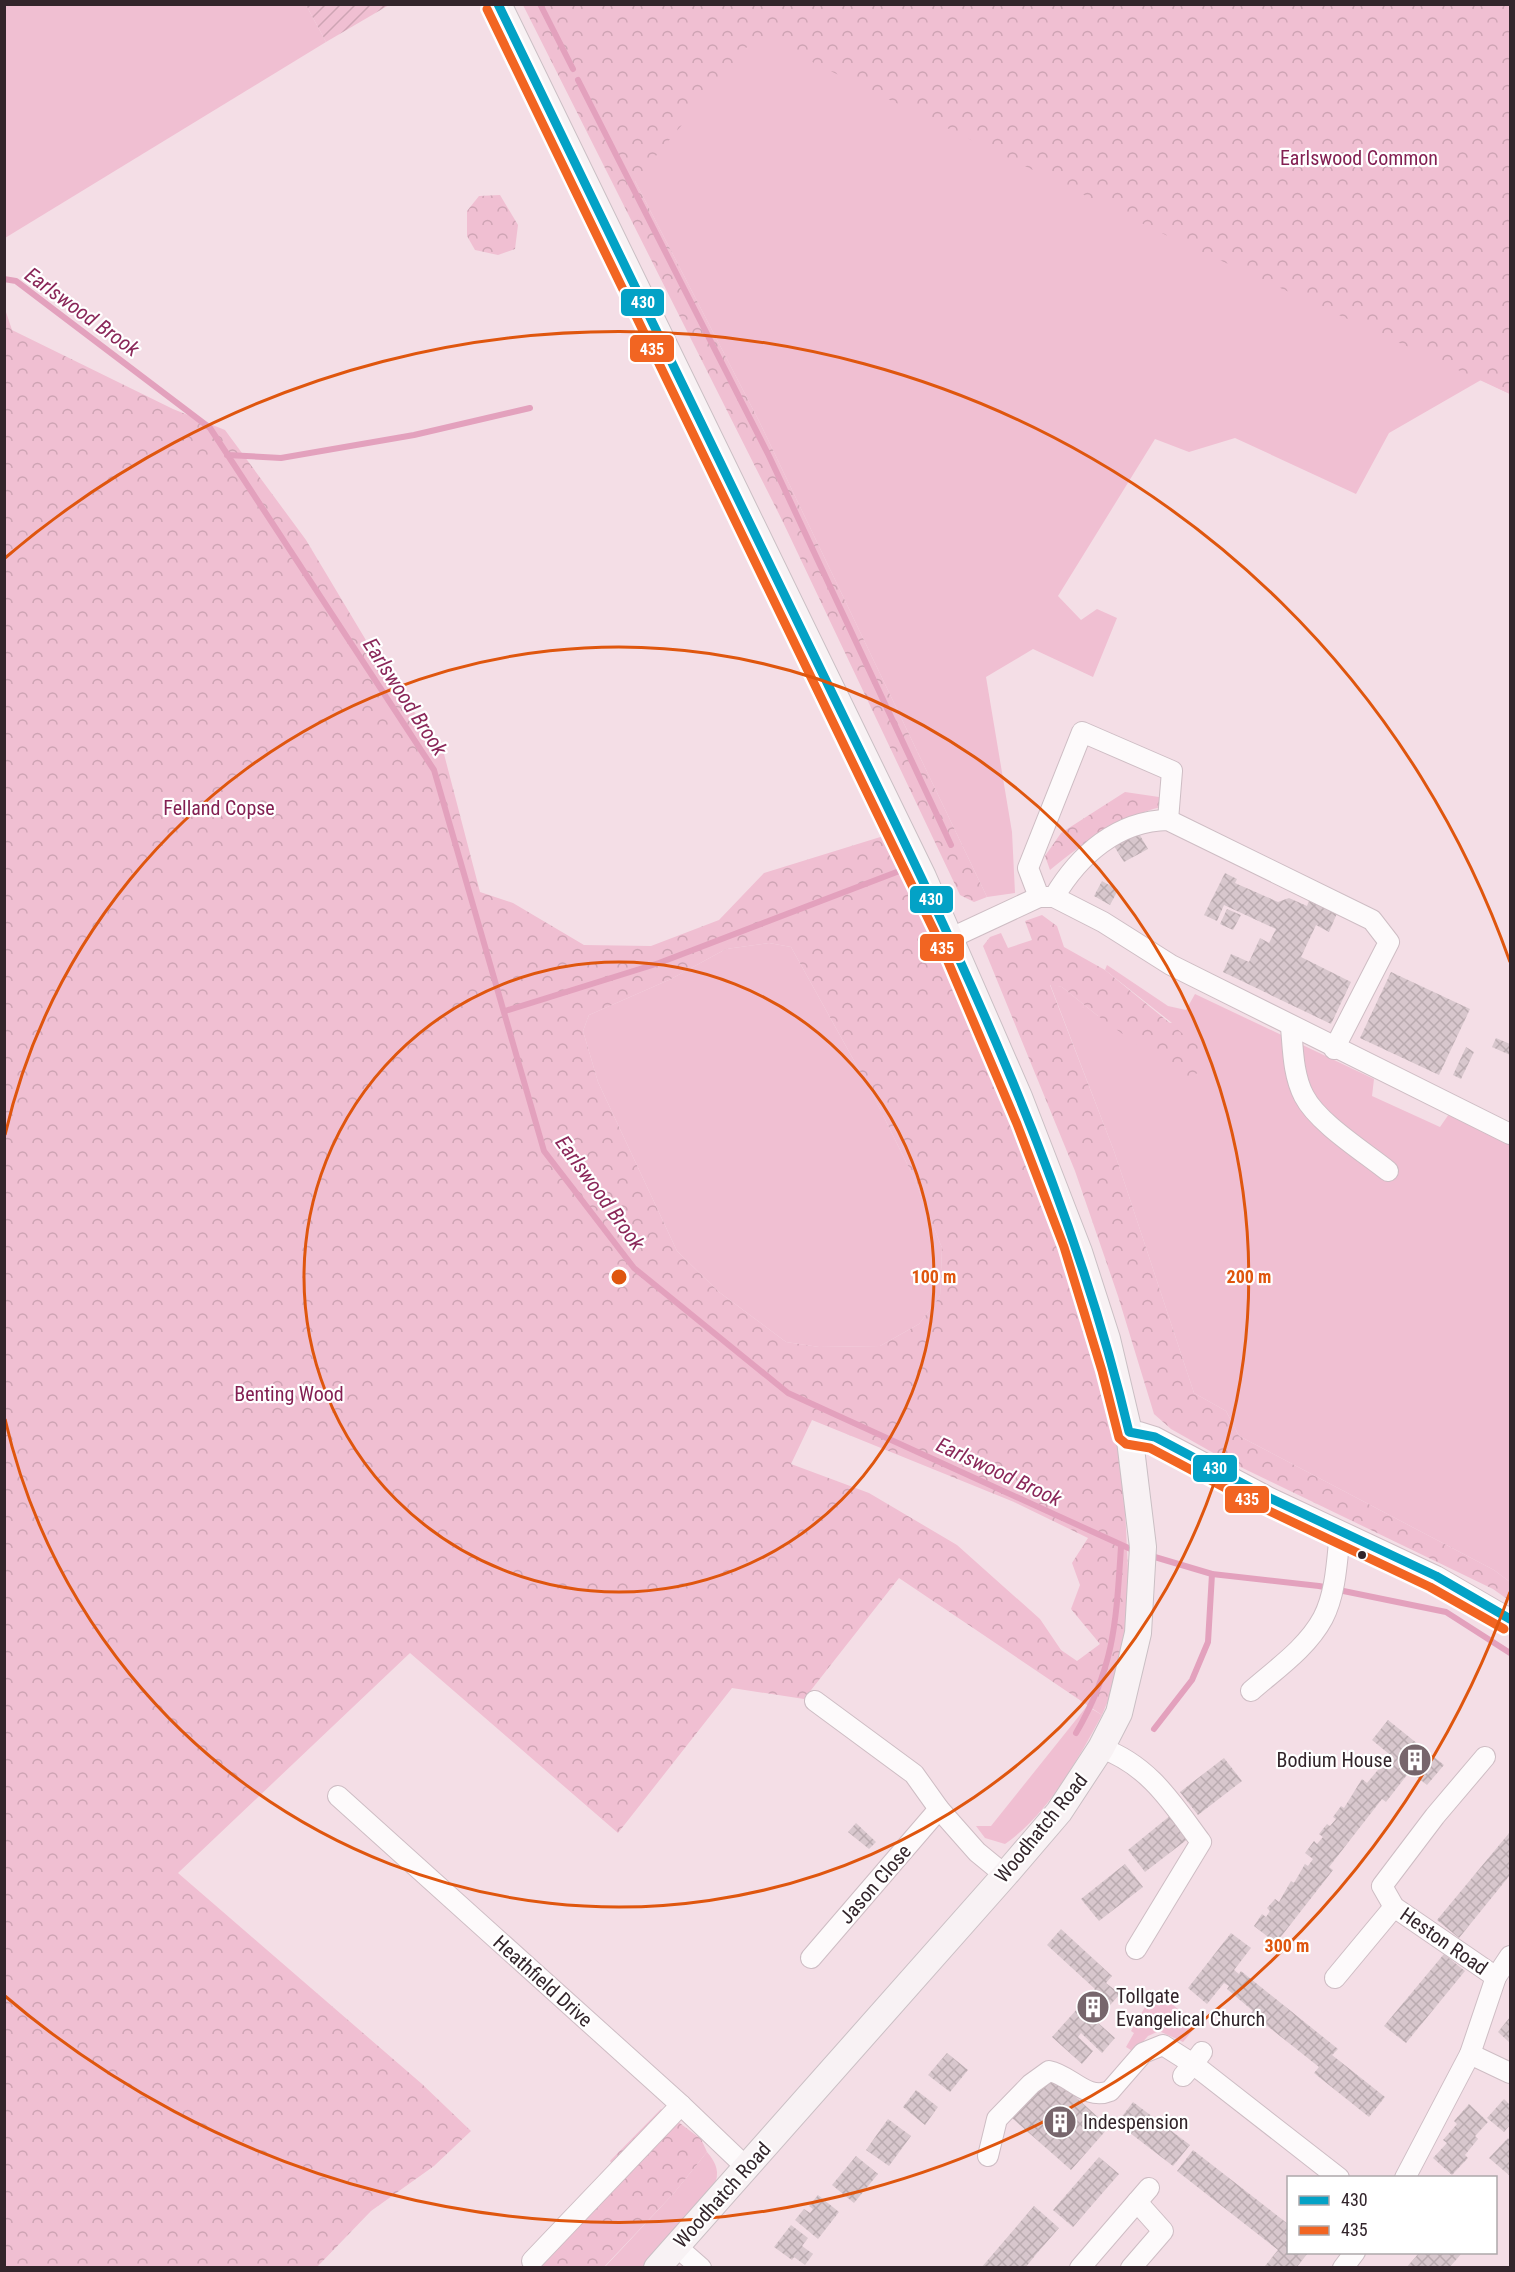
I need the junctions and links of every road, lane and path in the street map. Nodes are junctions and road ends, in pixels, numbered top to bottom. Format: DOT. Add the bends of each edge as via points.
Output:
graph roads {
  1 [pos="498,4"];
  2 [pos="1168,820"];
  3 [pos="1046,897"];
  4 [pos="951,938"];
  5 [pos="1292,1026"];
  6 [pos="1334,1048"];
  7 [pos="1510,1134"];
  8 [pos="1388,1171"];
  9 [pos="1129,1432"];
  10 [pos="1340,1532"];
  11 [pos="1510,1619"];
  12 [pos="1251,1691"];
  13 [pos="814,1701"];
  14 [pos="1101,1748"];
  15 [pos="1485,1757"];
  16 [pos="338,1796"];
  17 [pos="939,1809"];
  18 [pos="1005,1875"];
  19 [pos="1394,1907"];
  20 [pos="1136,1949"];
  21 [pos="1510,1956"];
  22 [pos="811,1958"];
  23 [pos="1496,1977"];
  24 [pos="1335,1978"];
  25 [pos="1470,2054"];
  26 [pos="1510,2073"];
  27 [pos="681,2105"];
  28 [pos="988,2156"];
  29 [pos="747,2168"];
  30 [pos="1336,2176"];
  31 [pos="1406,2176"];
  32 [pos="676,2246"];
  33 [pos="1354,2254"];
  34 [pos="532,2261"];
  35 [pos="657,2268"];
  36 [pos="701,2268"];
  37 [pos="1080,2268"];
  38 [pos="1131,2268"];
  39 [pos="1343,2268"];
  1 -- 4 [label="main road, Woodhatch Road"];
  2 -- 3 [label="street" via="1146,820 1115,833 1070,870"];
  2 -- 3 [label="street" via="1172,771 1082,732 1028,868"];
  2 -- 6 [label="street" via="1372,920 1389,942"];
  3 -- 4 [label="street"];
  3 -- 5 [label="street" via="1103,922 1171,965"];
  4 -- 9 [label="main road, Woodhatch Road" via="1019,1096 1078,1252 1107,1339"];
  5 -- 6 [label="street"];
  5 -- 8 [label="street" via="1294,1062 1304,1096 1324,1120"];
  6 -- 7 [label="street"];
  9 -- 10 [label="street" via="1155,1437"];
  9 -- 14 [label="main road, Woodhatch Road" via="1143,1547 1138,1633 1119,1713"];
  10 -- 11 [label="street" via="1436,1576"];
  10 -- 12 [label="street" via="1330,1601 1323,1619 1300,1649"];
  13 -- 17 [label="street" via="914,1774"];
  14 -- 18 [label="main road, Woodhatch Road" via="1059,1812"];
  14 -- 20 [label="street" via="1122,1755 1156,1782 1201,1842"];
  15 -- 19 [label="street, Heston Road" via="1382,1886"];
  16 -- 27 [label="street, Heathfield Drive"];
  17 -- 18 [label="street" via="977,1852"];
  17 -- 22 [label="street, Jason Close"];
  18 -- 29 [label="main road, Woodhatch Road"];
  19 -- 23 [label="street, Heston Road"];
  19 -- 24 [label="street"];
  21 -- 23 [label="street, Heston Road"];
  23 -- 25 [label="street, Heston Road"];
  25 -- 26 [label="street"];
  25 -- 31 [label="street, Heston Road"];
  27 -- 29 [label="street, Heathfield Drive"];
  27 -- 34 [label="street"];
  28 -- 30 [label="street" via="997,2119 1049,2071 1058,2072 1090,2093 1102,2094 1110,2091 1137,2059 1163,2045"];
  29 -- 32 [label="main road, Woodhatch Road"];
  32 -- 35 [label="main road, Woodhatch Road"];
  32 -- 36 [label="street"];
  33 -- 39 [label="street"];
  37 -- 38 [label="street" via="1143,2195 1162,2231"];
}
